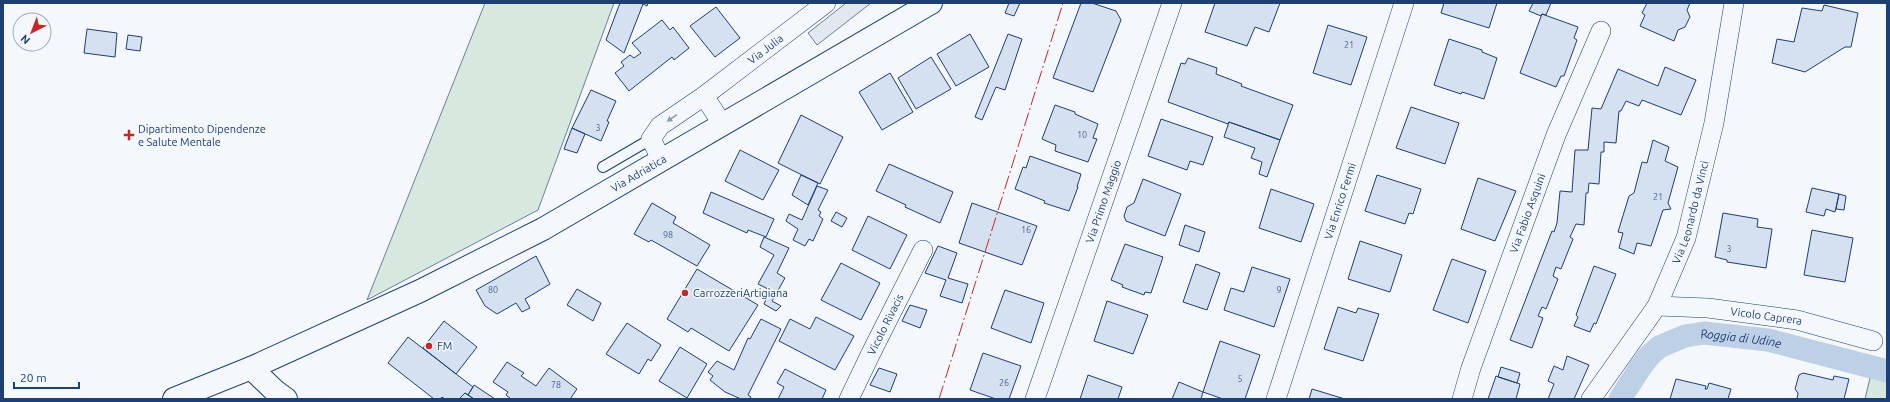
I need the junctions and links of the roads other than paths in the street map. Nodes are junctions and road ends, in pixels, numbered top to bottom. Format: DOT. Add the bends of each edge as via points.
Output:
graph roads {
  1 [pos="826,3"];
  2 [pos="931,3"];
  3 [pos="1172,3"];
  4 [pos="1404,3"];
  5 [pos="1734,3"];
  6 [pos="1601,31"];
  7 [pos="704,96"];
  8 [pos="723,125"];
  9 [pos="650,139"];
  10 [pos="662,161"];
  11 [pos="603,167"];
  12 [pos="924,250"];
  13 [pos="1657,306"];
  14 [pos="1873,342"];
  15 [pos="251,368"];
  16 [pos="174,399"];
  17 [pos="286,399"];
  18 [pos="849,399"];
  19 [pos="1035,399"];
  20 [pos="1276,399"];
  21 [pos="1462,399"];
  22 [pos="1591,399"];
  1 -- 7 [label="street, Via Julia"];
  2 -- 8 [label="main road, Via Adriatica"];
  3 -- 19 [label="street, Via Primo Maggio"];
  4 -- 20 [label="street, Via Enrico Fermi"];
  5 -- 13 [label="street, Via Leonardo da Vinci" via="1714,123 1686,238"];
  6 -- 21 [label="street, Via Fabio Asquini" via="1556,135"];
  7 -- 8 [label="street"];
  7 -- 9 [label="street, Via Julia, one-way" via="660,126"];
  8 -- 10 [label="main road, Via Adriatica"];
  9 -- 10 [label="street"];
  9 -- 11 [label="lane, Via Julia"];
  10 -- 15 [label="main road, Via Adriatica" via="543,229 420,291"];
  12 -- 18 [label="street, Vicolo Rivacis"];
  13 -- 14 [label="street, Vicolo Caprera" via="1708,308 1797,320"];
  13 -- 22 [label="street, Via Leonardo da Vinci"];
  15 -- 16 [label="main road, Via Adriatica"];
  15 -- 17 [label="main road"];
}
